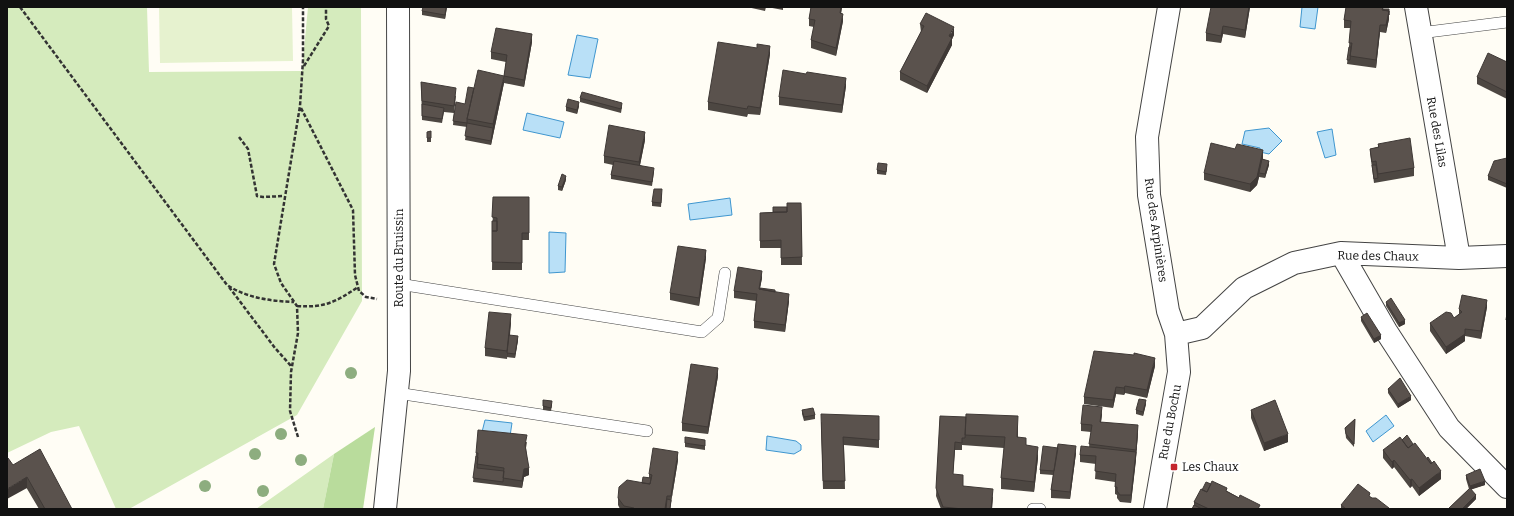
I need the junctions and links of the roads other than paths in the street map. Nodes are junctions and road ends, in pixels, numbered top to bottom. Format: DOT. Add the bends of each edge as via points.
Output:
graph roads {
  1 [pos="398,7"];
  2 [pos="1169,7"];
  3 [pos="1416,7"];
  4 [pos="1507,22"];
  5 [pos="1420,33"];
  6 [pos="1341,253"];
  7 [pos="1507,256"];
  8 [pos="1459,258"];
  9 [pos="725,273"];
  10 [pos="399,294"];
  11 [pos="1176,334"];
  12 [pos="397,393"];
  13 [pos="647,431"];
  14 [pos="1507,487"];
  15 [pos="385,509"];
  16 [pos="1033,509"];
  17 [pos="1040,509"];
  18 [pos="1155,509"];
  1 -- 10 [label="street, Route du Bruissin"];
  2 -- 11 [label="street, Rue des Arpinières" via="1147,137 1149,196 1168,311"];
  3 -- 5 [label="street, Rue des Lilas"];
  4 -- 5 [label="lane"];
  5 -- 8 [label="street, Rue des Lilas"];
  6 -- 8 [label="street, Rue des Chaux"];
  6 -- 11 [label="street, Rue des Chaux" via="1294,263 1244,288 1202,328"];
  6 -- 14 [label="street" via="1386,330 1449,428"];
  7 -- 8 [label="street, Rue des Chaux"];
  9 -- 10 [label="lane" via="718,318 702,332"];
  10 -- 12 [label="street, Route du Bruissin"];
  11 -- 18 [label="street, Rue du Bochu" via="1179,372"];
  12 -- 13 [label="lane"];
  12 -- 15 [label="street, Route du Bruissin"];
  16 -- 17 [label="lane"];
}
